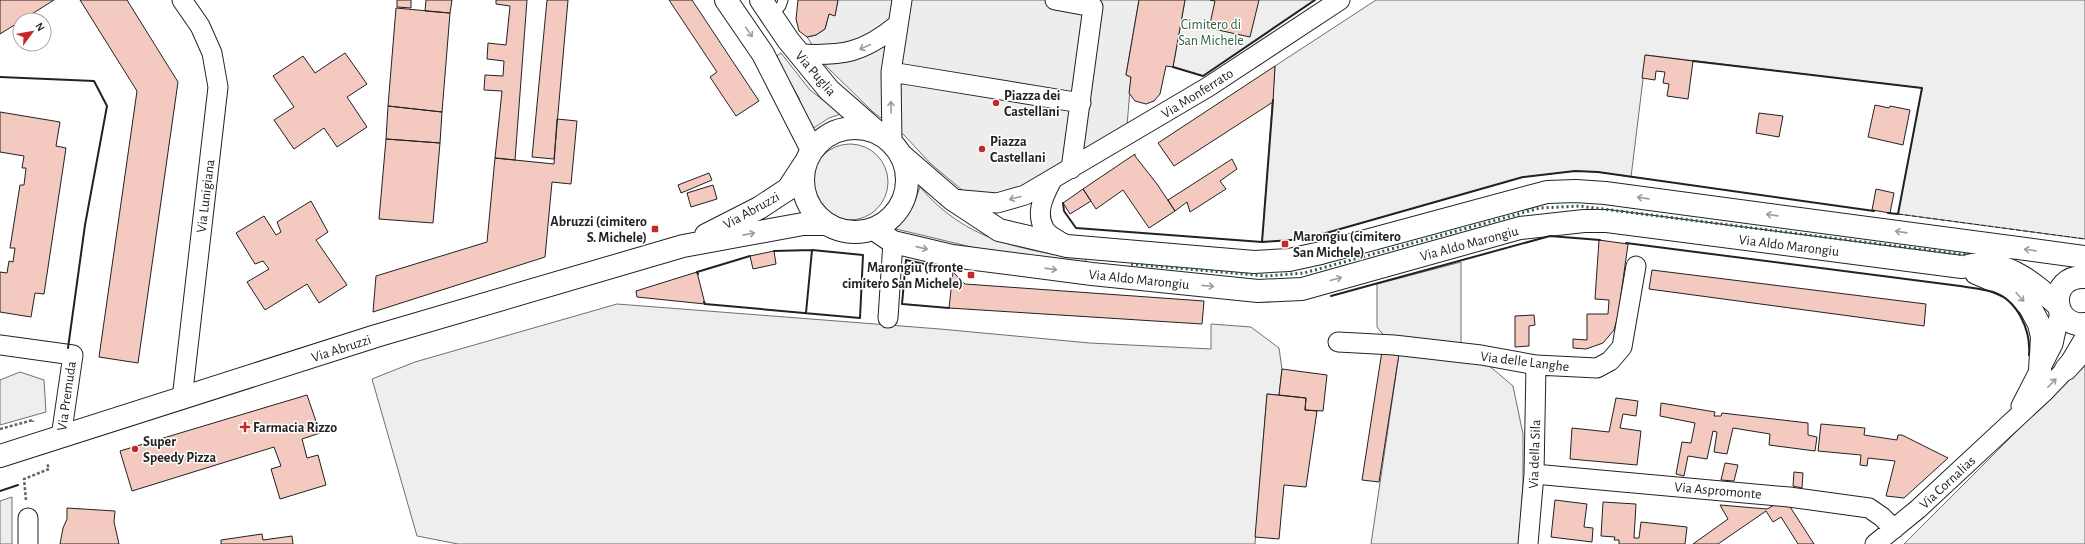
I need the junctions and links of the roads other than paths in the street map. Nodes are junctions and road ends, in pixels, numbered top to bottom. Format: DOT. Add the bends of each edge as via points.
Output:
graph roads {
  1 [pos="182,0"];
  2 [pos="726,0"];
  3 [pos="902,0"];
  4 [pos="1056,0"];
  5 [pos="1340,0"];
  6 [pos="1094,4"];
  7 [pos="772,5"];
  8 [pos="897,25"];
  9 [pos="800,54"];
  10 [pos="891,72"];
  11 [pos="1081,103"];
  12 [pos="892,144"];
  13 [pos="810,155"];
  14 [pos="1071,169"];
  15 [pos="1051,182"];
  16 [pos="952,198"];
  17 [pos="827,224"];
  18 [pos="874,228"];
  19 [pos="893,242"];
  20 [pos="683,246"];
  21 [pos="1068,246"];
  22 [pos="2077,256"];
  23 [pos="1636,266"];
  24 [pos="1962,267"];
  25 [pos="2085,276"];
  26 [pos="2059,309"];
  27 [pos="888,318"];
  28 [pos="2085,324"];
  29 [pos="2085,337"];
  30 [pos="1338,342"];
  31 [pos="0,345"];
  32 [pos="2085,348"];
  33 [pos="1536,365"];
  34 [pos="2066,369"];
  35 [pos="2040,370"];
  36 [pos="182,399"];
  37 [pos="2016,416"];
  38 [pos="60,437"];
  39 [pos="0,456"];
  40 [pos="1534,474"];
  41 [pos="28,518"];
  42 [pos="1894,529"];
  43 [pos="28,544"];
  44 [pos="1528,544"];
  45 [pos="1875,544"];
  1 -- 36 [label="street, Via Lunigiana" via="200,26 212,53 218,87"];
  2 -- 13 [label="street, one-way" via="763,54"];
  3 -- 8 [label="street"];
  4 -- 6 [label="street"];
  5 -- 14 [label="street, Via Monferrato" via="1208,88"];
  6 -- 11 [label="street"];
  7 -- 9 [label="street, Via Puglia"];
  8 -- 9 [label="street, one-way" via="862,49 837,55"];
  8 -- 10 [label="street"];
  9 -- 12 [label="street, Via Puglia" via="829,90"];
  10 -- 11 [label="street"];
  12 -- 10 [label="street, one-way"];
  11 -- 14 [label="street"];
  12 -- 13 [label="street" via="876,132 848,128 834,132 822,140"];
  12 -- 16 [label="street, Via Aldo Marongiu"];
  12 -- 18 [label="street" via="907,171 907,189 901,206 890,219"];
  13 -- 17 [label="street" via="803,178 806,196 814,211"];
  13 -- 20 [label="street, Via Abruzzi" via="788,189 759,208"];
  14 -- 15 [label="street, Via Monferrato"];
  15 -- 16 [label="street, Via Monferrato, one-way" via="1025,196 997,203"];
  15 -- 21 [label="street, Via Monferrato" via="1040,203 1041,217 1045,230"];
  16 -- 21 [label="street, Via Aldo Marongiu" via="999,230"];
  17 -- 18 [label="street" via="842,230 858,232"];
  20 -- 17 [label="street, Via Abruzzi, one-way" via="803,224"];
  18 -- 19 [label="street, Via Aldo Marongiu"];
  19 -- 24 [label="street, Via Aldo Marongiu, one-way" via="960,257 1258,291 1302,289 1520,228 1584,221 1607,221"];
  19 -- 27 [label="street"];
  20 -- 36 [label="street, Via Abruzzi" via="376,336"];
  22 -- 21 [label="street, Via Aldo Marongiu, one-way" via="1576,191 1547,192 1288,260 1254,262"];
  22 -- 25 [label="street"];
  23 -- 33 [label="street, Via delle Langhe" via="1622,347 1610,361 1597,368"];
  24 -- 26 [label="street, Via Aldo Marongiu" via="1974,264 2012,270 2028,279"];
  24 -- 35 [label="street, one-way" via="2013,289 2030,307 2039,324 2042,337"];
  25 -- 26 [label="street" via="2074,278 2063,285 2058,298"];
  26 -- 28 [label="street, Via Aldo Marongiu" via="2072,323"];
  26 -- 35 [label="street, Via Cornalias" via="2053,344"];
  29 -- 34 [label="street, Via Cornalias"];
  30 -- 33 [label="street, Via delle Langhe" via="1481,355"];
  31 -- 38 [label="street, Via Premuda" via="73,356"];
  32 -- 34 [label="street"];
  33 -- 40 [label="street, Via della Sila"];
  37 -- 34 [label="street, Via Cornalias, one-way"];
  35 -- 37 [label="street, Via Cornalias"];
  36 -- 38 [label="street, Via Abruzzi"];
  37 -- 42 [label="street, Via Cornalias"];
  38 -- 39 [label="street, Via Abruzzi"];
  40 -- 42 [label="street, Via Aspromonte" via="1789,497 1869,508"];
  40 -- 44 [label="street, Via della Sila"];
  41 -- 43 [label="street"];
  42 -- 45 [label="street, Via Cornalias"];
}
